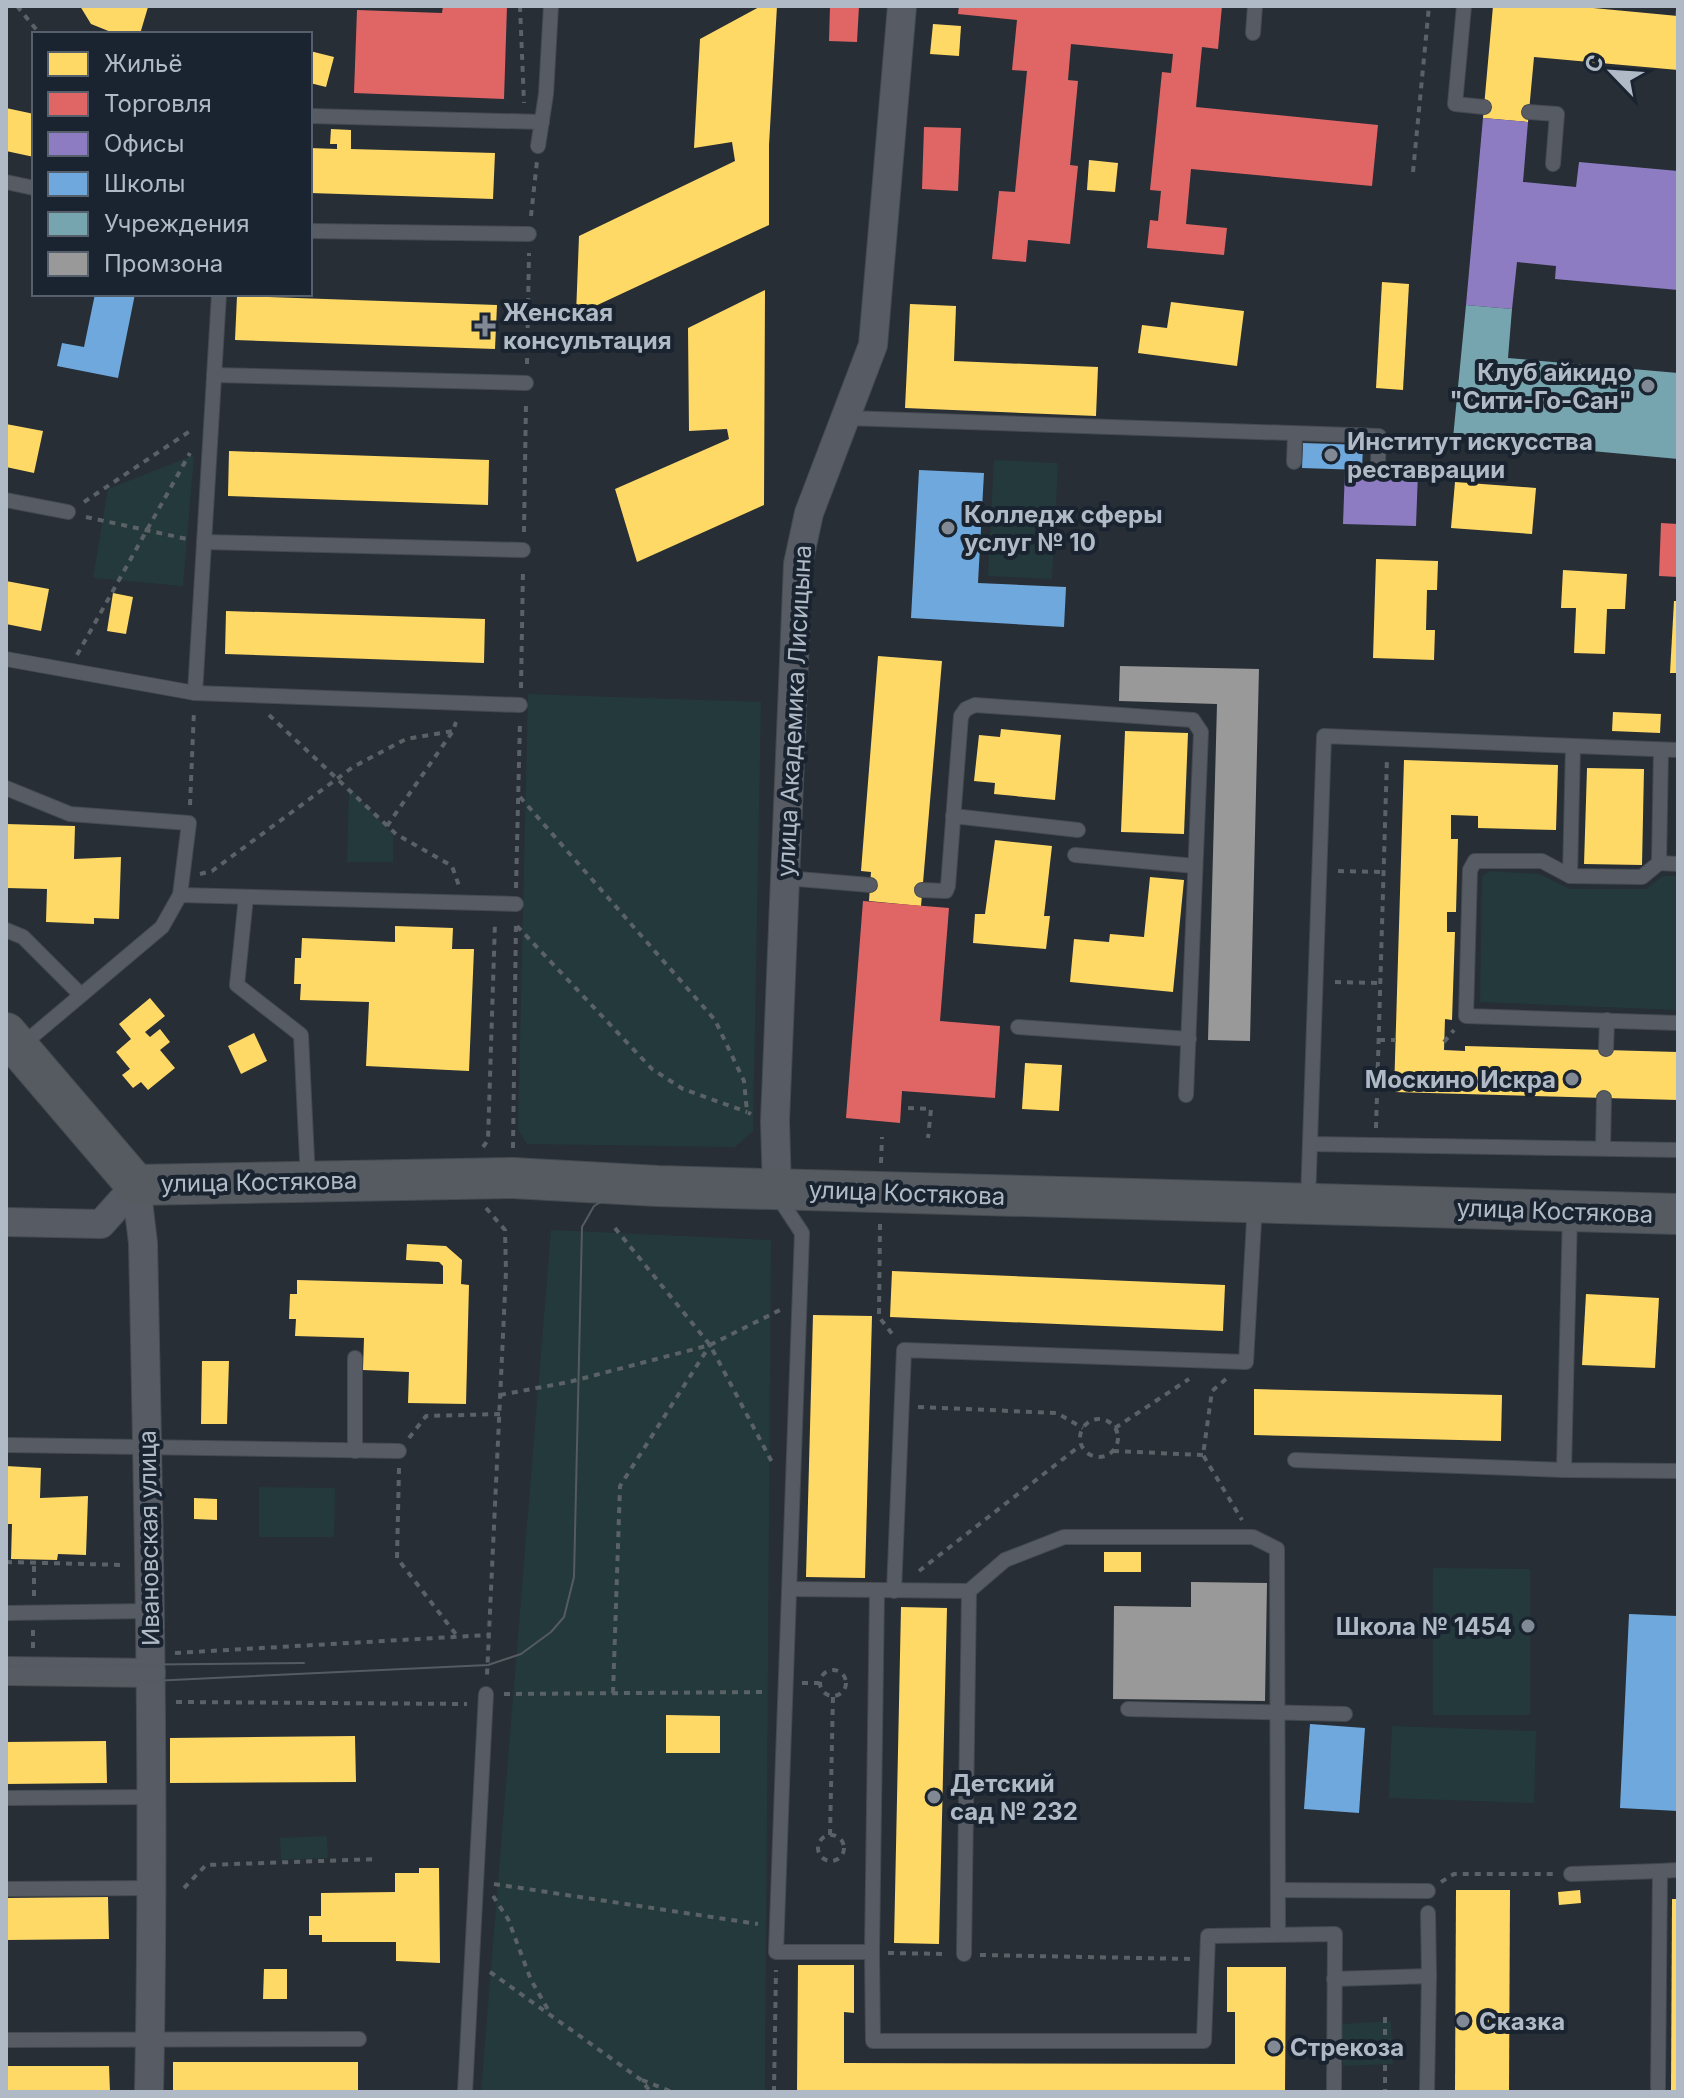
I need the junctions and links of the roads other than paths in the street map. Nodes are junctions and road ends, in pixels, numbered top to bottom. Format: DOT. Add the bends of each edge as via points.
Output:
graph roads {
  1 [pos="551,6"];
  2 [pos="902,6"];
  3 [pos="1255,6"];
  4 [pos="1464,6"];
  5 [pos="1253,33"];
  6 [pos="1484,107"];
  7 [pos="1529,112"];
  8 [pos="312,116"];
  9 [pos="542,122"];
  10 [pos="538,146"];
  11 [pos="1553,164"];
  12 [pos="6,182"];
  13 [pos="32,188"];
  14 [pos="312,231"];
  15 [pos="529,234"];
  16 [pos="219,296"];
  17 [pos="214,375"];
  18 [pos="526,383"];
  19 [pos="847,418"];
  20 [pos="1295,434"];
  21 [pos="1294,462"];
  22 [pos="1378,463"];
  23 [pos="6,500"];
  24 [pos="68,512"];
  25 [pos="204,542"];
  26 [pos="523,550"];
  27 [pos="6,659"];
  28 [pos="195,693"];
  29 [pos="520,705"];
  30 [pos="1573,746"];
  31 [pos="1661,750"];
  32 [pos="1678,750"];
  33 [pos="6,788"];
  34 [pos="953,816"];
  35 [pos="1078,830"];
  36 [pos="1075,855"];
  37 [pos="1659,863"];
  38 [pos="1678,864"];
  39 [pos="1195,866"];
  40 [pos="1570,876"];
  41 [pos="786,878"];
  42 [pos="870,885"];
  43 [pos="922,890"];
  44 [pos="180,895"];
  45 [pos="246,897"];
  46 [pos="516,904"];
  47 [pos="6,930"];
  48 [pos="81,995"];
  49 [pos="1607,1020"];
  50 [pos="1678,1023"];
  51 [pos="1018,1027"];
  52 [pos="1189,1039"];
  53 [pos="12,1040"];
  54 [pos="1606,1049"];
  55 [pos="1186,1095"];
  56 [pos="1604,1098"];
  57 [pos="1310,1144"];
  58 [pos="1603,1148"];
  59 [pos="1678,1150"];
  60 [pos="308,1180"];
  61 [pos="136,1185"];
  62 [pos="777,1189"];
  63 [pos="1255,1203"];
  64 [pos="1308,1204"];
  65 [pos="1570,1211"];
  66 [pos="1678,1214"];
  67 [pos="6,1222"];
  68 [pos="355,1358"];
  69 [pos="6,1445"];
  70 [pos="147,1447"];
  71 [pos="355,1451"];
  72 [pos="399,1451"];
  73 [pos="1295,1460"];
  74 [pos="1564,1470"];
  75 [pos="1678,1471"];
  76 [pos="790,1589"];
  77 [pos="877,1591"];
  78 [pos="894,1591"];
  79 [pos="969,1591"];
  80 [pos="150,1611"];
  81 [pos="6,1613"];
  82 [pos="160,1663"];
  83 [pos="6,1671"];
  84 [pos="486,1699"];
  85 [pos="1128,1709"];
  86 [pos="1278,1712"];
  87 [pos="1345,1714"];
  88 [pos="152,1797"];
  89 [pos="6,1798"];
  90 [pos="1678,1870"];
  91 [pos="1660,1871"];
  92 [pos="1571,1874"];
  93 [pos="153,1888"];
  94 [pos="6,1889"];
  95 [pos="1278,1890"];
  96 [pos="1428,1891"];
  97 [pos="1428,1913"];
  98 [pos="1278,1934"];
  99 [pos="872,1952"];
  100 [pos="964,1954"];
  101 [pos="1429,1976"];
  102 [pos="1334,1979"];
  103 [pos="359,2039"];
  104 [pos="6,2040"];
  105 [pos="150,2040"];
  106 [pos="1658,2088"];
  107 [pos="1427,2091"];
  108 [pos="149,2092"];
  109 [pos="465,2092"];
  110 [pos="1334,2092"];
  1 -- 9 [label="lane"];
  2 -- 19 [label="street, улица Академика Лисицына" via="876,326"];
  3 -- 5 [label="lane"];
  4 -- 6 [label="lane" via="1455,104"];
  7 -- 11 [label="lane" via="1557,114"];
  8 -- 9 [label="lane"];
  9 -- 10 [label="lane"];
  12 -- 13 [label="lane"];
  14 -- 15 [label="lane"];
  16 -- 17 [label="lane"];
  17 -- 18 [label="lane"];
  17 -- 25 [label="lane"];
  19 -- 20 [label="lane"];
  19 -- 41 [label="street, улица Академика Лисицына" via="809,513 798,564"];
  20 -- 21 [label="lane"];
  20 -- 22 [label="lane" via="1379,436"];
  23 -- 24 [label="lane"];
  25 -- 26 [label="lane"];
  25 -- 28 [label="lane"];
  27 -- 28 [label="lane"];
  28 -- 29 [label="lane"];
  30 -- 31 [label="lane"];
  30 -- 40 [label="lane"];
  30 -- 57 [label="lane" via="1324,736"];
  31 -- 32 [label="lane"];
  31 -- 37 [label="lane"];
  33 -- 44 [label="lane" via="70,814 189,823"];
  34 -- 35 [label="lane"];
  34 -- 39 [label="lane" via="961,716 975,705 1193,720 1201,732"];
  34 -- 43 [label="lane" via="946,891"];
  36 -- 39 [label="lane"];
  37 -- 38 [label="lane"];
  37 -- 40 [label="lane" via="1642,877"];
  39 -- 52 [label="lane"];
  40 -- 49 [label="lane" via="1542,861 1475,861 1470,870 1466,1016"];
  41 -- 42 [label="lane"];
  41 -- 62 [label="street, улица Академика Лисицына"];
  44 -- 45 [label="lane"];
  44 -- 48 [label="lane" via="162,927"];
  45 -- 46 [label="lane"];
  45 -- 60 [label="lane" via="237,985 301,1035"];
  47 -- 48 [label="lane" via="23,937"];
  48 -- 53 [label="lane"];
  49 -- 50 [label="lane"];
  49 -- 54 [label="lane"];
  51 -- 52 [label="lane"];
  52 -- 55 [label="lane"];
  53 -- 61 [label="street"];
  56 -- 58 [label="lane"];
  57 -- 58 [label="lane"];
  57 -- 64 [label="lane"];
  58 -- 59 [label="lane"];
  60 -- 61 [label="street, улица Костякова"];
  60 -- 62 [label="street, улица Костякова" via="513,1178"];
  61 -- 67 [label="street" via="101,1224"];
  61 -- 70 [label="street, Ивановская улица" via="143,1243"];
  62 -- 63 [label="street, улица Костякова"];
  62 -- 76 [label="lane" via="802,1233"];
  63 -- 64 [label="street, улица Костякова"];
  63 -- 78 [label="lane" via="1246,1362 904,1350"];
  64 -- 65 [label="street, улица Костякова"];
  65 -- 66 [label="street, улица Костякова"];
  65 -- 74 [label="lane"];
  68 -- 71 [label="lane"];
  69 -- 70 [label="lane"];
  70 -- 71 [label="lane"];
  70 -- 80 [label="street, Ивановская улица"];
  71 -- 72 [label="lane"];
  73 -- 74 [label="lane"];
  74 -- 75 [label="lane"];
  76 -- 77 [label="lane"];
  76 -- 99 [label="lane" via="776,1952"];
  77 -- 78 [label="lane"];
  77 -- 99 [label="lane"];
  78 -- 79 [label="lane"];
  79 -- 86 [label="lane" via="1005,1560 1064,1537 1253,1537 1277,1549"];
  79 -- 100 [label="lane"];
  80 -- 81 [label="lane"];
  80 -- 82 [label="street, Ивановская улица"];
  82 -- 83 [label="street"];
  82 -- 88 [label="street, Ивановская улица"];
  84 -- 109 [label="lane"];
  85 -- 86 [label="lane"];
  86 -- 87 [label="lane"];
  86 -- 95 [label="lane"];
  88 -- 89 [label="lane"];
  88 -- 93 [label="street, Ивановская улица"];
  90 -- 91 [label="lane"];
  91 -- 92 [label="lane"];
  91 -- 106 [label="lane"];
  93 -- 94 [label="lane"];
  93 -- 105 [label="street, Ивановская улица"];
  95 -- 96 [label="lane"];
  95 -- 98 [label="lane"];
  97 -- 101 [label="lane"];
  98 -- 99 [label="lane" via="1211,1934 1205,1940 1204,2041 873,2041"];
  98 -- 102 [label="lane" via="1335,1934"];
  101 -- 102 [label="lane"];
  101 -- 107 [label="lane"];
  102 -- 110 [label="lane"];
  103 -- 105 [label="lane"];
  104 -- 105 [label="lane"];
  105 -- 108 [label="street, Ивановская улица"];
}
